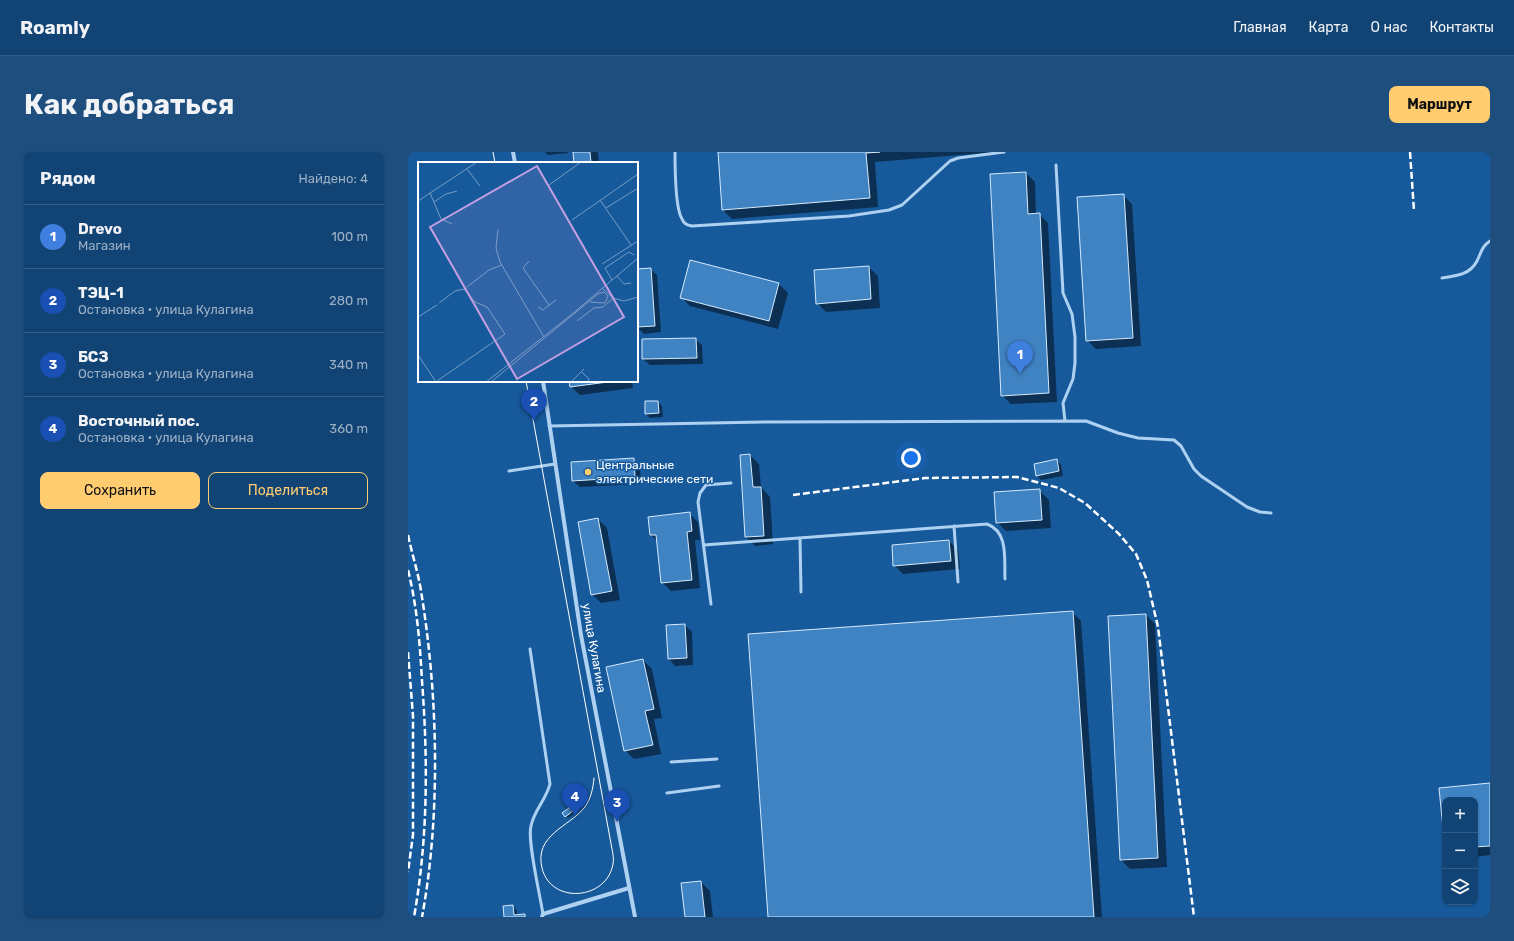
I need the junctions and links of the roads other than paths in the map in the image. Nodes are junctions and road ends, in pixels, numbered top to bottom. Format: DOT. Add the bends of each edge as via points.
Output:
graph roads {
  1 [pos="513,152"];
  2 [pos="674,152"];
  3 [pos="1004,152"];
  4 [pos="515,162"];
  5 [pos="1056,165"];
  6 [pos="1490,241"];
  7 [pos="1442,278"];
  8 [pos="543,382"];
  9 [pos="1064,421"];
  10 [pos="550,426"];
  11 [pos="555,464"];
  12 [pos="510,471"];
  13 [pos="731,483"];
  14 [pos="1271,513"];
  15 [pos="954,526"];
  16 [pos="800,538"];
  17 [pos="704,545"];
  18 [pos="1005,579"];
  19 [pos="958,582"];
  20 [pos="801,592"];
  21 [pos="711,604"];
  22 [pos="530,649"];
  23 [pos="717,759"];
  24 [pos="671,762"];
  25 [pos="718,786"];
  26 [pos="667,794"];
  27 [pos="629,888"];
  28 [pos="543,915"];
  29 [pos="635,917"];
  1 -- 4 [label="street"];
  2 -- 3 [label="lane" via="678,208 681,218 692,226 849,216 889,210 902,205 950,161"];
  5 -- 9 [label="lane" via="1063,293 1072,314 1075,337 1072,379 1062,403"];
  6 -- 7 [label="lane" via="1472,268 1463,274"];
  8 -- 10 [label="street, улица Кулагина"];
  9 -- 10 [label="lane"];
  9 -- 14 [label="lane" via="1086,421 1138,438 1174,440 1201,476 1247,507"];
  10 -- 11 [label="street, улица Кулагина"];
  11 -- 12 [label="lane"];
  11 -- 27 [label="street, улица Кулагина" via="581,635"];
  13 -- 17 [label="lane" via="706,485 700,493 698,502"];
  15 -- 16 [label="lane"];
  15 -- 18 [label="lane" via="987,524 998,530 1003,539"];
  15 -- 19 [label="lane"];
  16 -- 17 [label="lane"];
  16 -- 20 [label="lane"];
  17 -- 21 [label="lane"];
  22 -- 28 [label="lane" via="550,784 529,833"];
  23 -- 24 [label="lane"];
  25 -- 26 [label="lane"];
  27 -- 28 [label="street"];
  27 -- 29 [label="street, улица Кулагина"];
}
